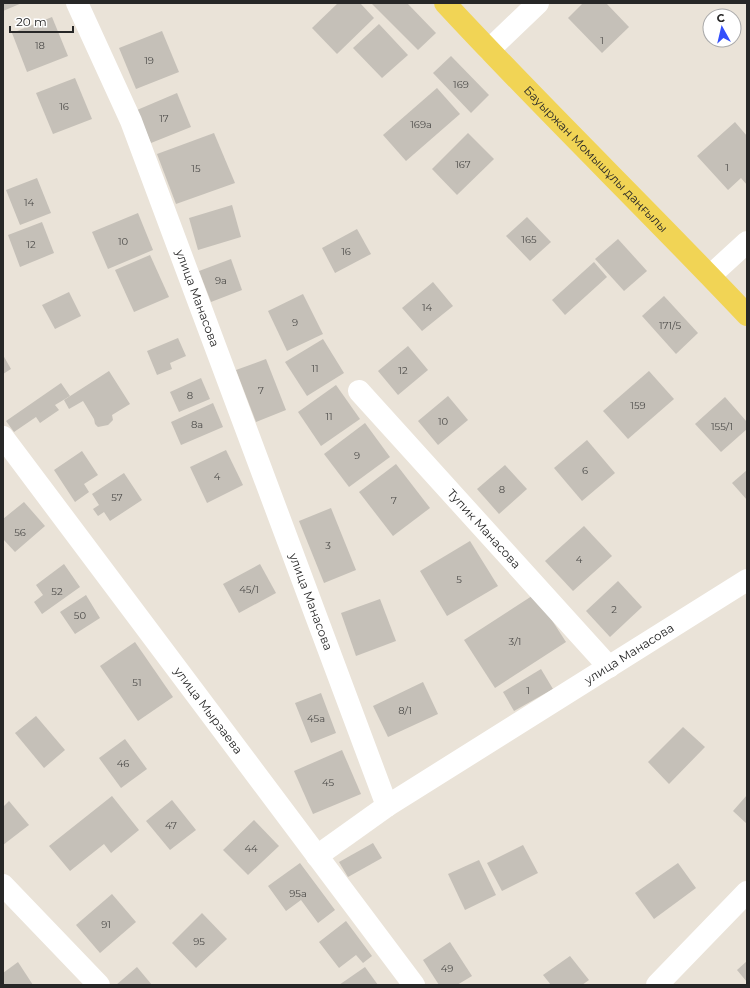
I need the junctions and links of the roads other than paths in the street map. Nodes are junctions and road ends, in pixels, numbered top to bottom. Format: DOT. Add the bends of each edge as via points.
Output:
graph roads {
  1 [pos="77,3"];
  2 [pos="445,3"];
  3 [pos="538,3"];
  4 [pos="489,50"];
  5 [pos="747,242"];
  6 [pos="710,276"];
  7 [pos="747,315"];
  8 [pos="359,391"];
  9 [pos="3,437"];
  10 [pos="747,580"];
  11 [pos="609,667"];
  12 [pos="387,806"];
  13 [pos="318,856"];
  14 [pos="3,885"];
  15 [pos="747,892"];
  16 [pos="98,985"];
  17 [pos="414,985"];
  18 [pos="657,985"];
  1 -- 12 [label="street, улица Манасова" via="131,121"];
  2 -- 4 [label="main road, Бауыржан Момышұлы даңғылы"];
  3 -- 4 [label="street"];
  4 -- 6 [label="main road, Бауыржан Момышұлы даңғылы"];
  5 -- 6 [label="street"];
  6 -- 7 [label="main road, Бауыржан Момышұлы даңғылы"];
  8 -- 11 [label="street, Тупик Манасова"];
  9 -- 13 [label="street, улица Мырзаева"];
  10 -- 11 [label="street, улица Манасова"];
  11 -- 12 [label="street, улица Манасова"];
  12 -- 13 [label="street"];
  13 -- 17 [label="street, улица Мырзаева"];
  14 -- 16 [label="street"];
  15 -- 18 [label="street"];
}
